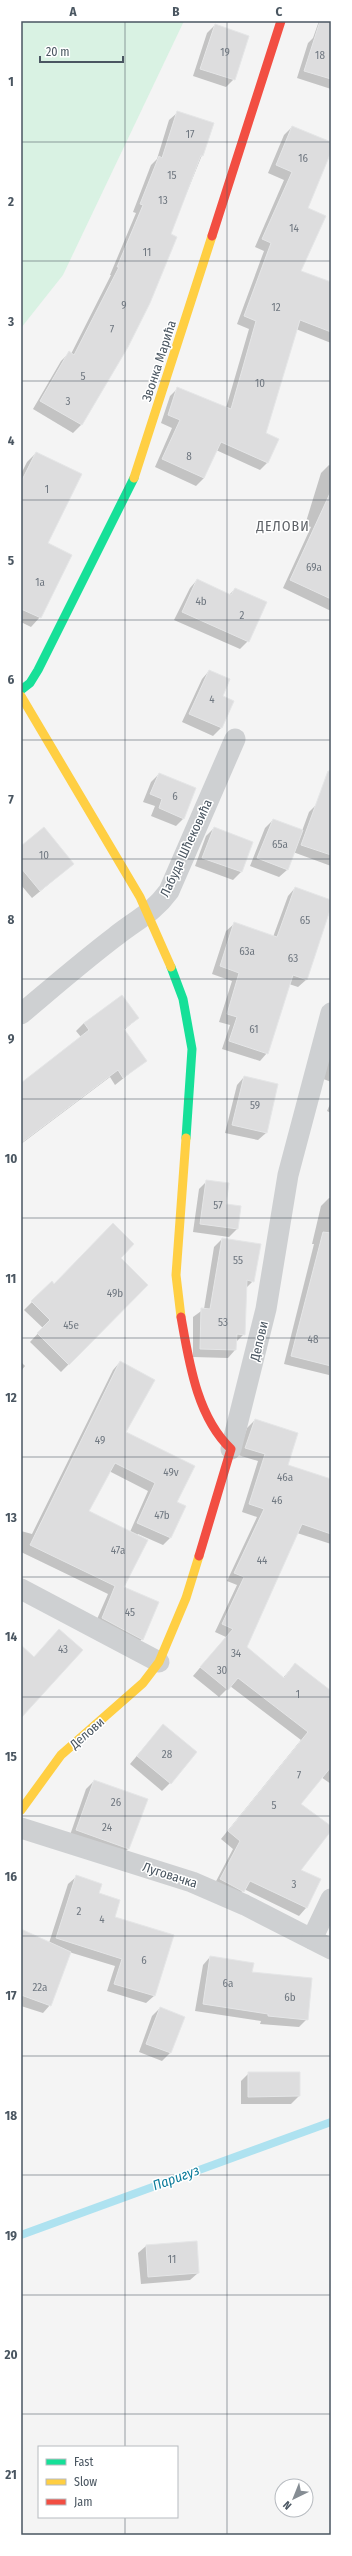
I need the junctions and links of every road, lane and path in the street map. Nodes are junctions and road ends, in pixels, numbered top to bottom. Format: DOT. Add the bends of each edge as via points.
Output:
graph roads {
  1 [pos="281,21"];
  2 [pos="21,690"];
  3 [pos="21,696"];
  4 [pos="235,739"];
  5 [pos="148,915"];
  6 [pos="331,1013"];
  7 [pos="21,1014"];
  8 [pos="231,1449"];
  9 [pos="21,1589"];
  10 [pos="159,1662"];
  11 [pos="21,1810"];
  12 [pos="21,1828"];
  13 [pos="331,1899"];
  14 [pos="312,1939"];
  15 [pos="331,1948"];
  1 -- 2 [label="street, Звонка Марића" via="138,469 38,670 30,683"];
  3 -- 5 [label="street" via="75,785"];
  4 -- 5 [label="street, Лабуда Шћековића" via="169,891"];
  5 -- 7 [label="street, Лабуда Шћековића" via="117,935"];
  5 -- 8 [label="street" via="183,999 192,1049 176,1275 177,1296 194,1377 205,1412 219,1438"];
  6 -- 8 [label="street, Делови" via="288,1175 266,1309"];
  8 -- 10 [label="street, Делови" via="186,1598"];
  9 -- 10 [label="street"];
  10 -- 11 [label="street, Делови" via="143,1683 61,1756"];
  12 -- 14 [label="street, Луговачка" via="192,1882"];
  13 -- 14 [label="street"];
  14 -- 15 [label="street, Луговачка"];
}
